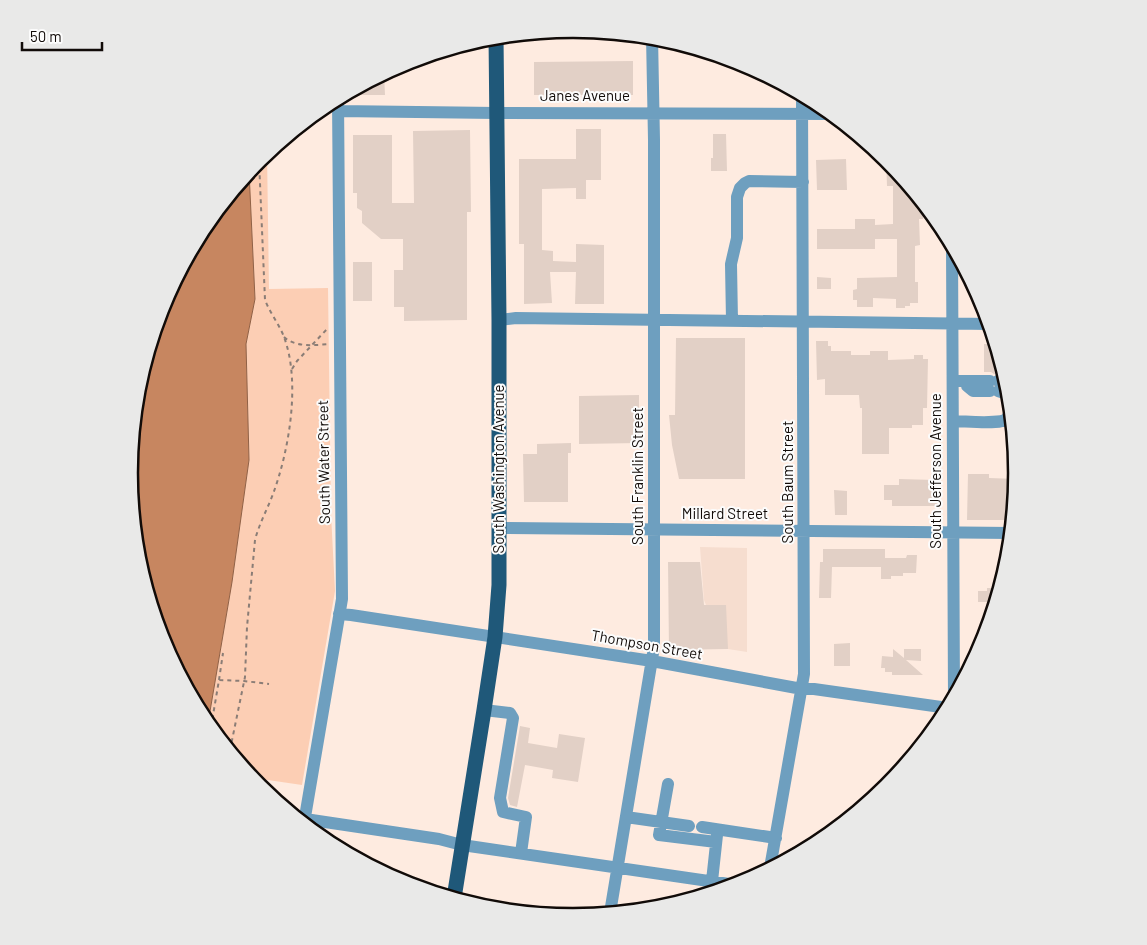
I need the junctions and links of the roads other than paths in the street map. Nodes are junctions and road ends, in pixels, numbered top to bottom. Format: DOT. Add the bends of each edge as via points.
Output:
graph roads {
  1 [pos="496,45"];
  2 [pos="652,45"];
  3 [pos="802,103"];
  4 [pos="343,104"];
  5 [pos="338,107"];
  6 [pos="652,112"];
  7 [pos="496,113"];
  8 [pos="802,114"];
  9 [pos="819,114"];
  10 [pos="803,182"];
  11 [pos="952,259"];
  12 [pos="654,319"];
  13 [pos="499,320"];
  14 [pos="732,321"];
  15 [pos="802,322"];
  16 [pos="952,322"];
  17 [pos="982,324"];
  18 [pos="953,384"];
  19 [pos="997,385"];
  20 [pos="1006,420"];
  21 [pos="953,421"];
  22 [pos="500,528"];
  23 [pos="654,530"];
  24 [pos="805,531"];
  25 [pos="953,532"];
  26 [pos="1004,533"];
  27 [pos="340,614"];
  28 [pos="494,637"];
  29 [pos="652,662"];
  30 [pos="954,683"];
  31 [pos="802,689"];
  32 [pos="940,707"];
  33 [pos="484,710"];
  34 [pos="668,784"];
  35 [pos="305,815"];
  36 [pos="626,818"];
  37 [pos="661,822"];
  38 [pos="316,823"];
  39 [pos="689,826"];
  40 [pos="702,827"];
  41 [pos="717,836"];
  42 [pos="776,838"];
  43 [pos="462,845"];
  44 [pos="521,854"];
  45 [pos="772,860"];
  46 [pos="618,868"];
  47 [pos="712,881"];
  48 [pos="718,882"];
  49 [pos="455,891"];
  50 [pos="611,906"];
  1 -- 7 [label="main road, South Washington Avenue"];
  2 -- 6 [label="street, South Franklin Street"];
  3 -- 8 [label="street, South Baum Street"];
  4 -- 7 [label="street, Janes Avenue"];
  5 -- 27 [label="street, South Water Street"];
  6 -- 7 [label="street, Janes Avenue"];
  6 -- 8 [label="street, Janes Avenue"];
  6 -- 12 [label="street, South Franklin Street"];
  7 -- 13 [label="main road, South Washington Avenue"];
  8 -- 9 [label="street, Janes Avenue"];
  8 -- 10 [label="street, South Baum Street"];
  10 -- 14 [label="street" via="749,181 738,191 737,238 731,264"];
  10 -- 15 [label="street, South Baum Street"];
  11 -- 16 [label="street, South Jefferson Avenue"];
  12 -- 13 [label="street"];
  12 -- 14 [label="street"];
  12 -- 23 [label="street, South Franklin Street"];
  13 -- 22 [label="main road, South Washington Avenue"];
  14 -- 15 [label="street"];
  15 -- 16 [label="street"];
  15 -- 24 [label="street, South Baum Street"];
  16 -- 17 [label="street"];
  16 -- 18 [label="street, South Jefferson Avenue"];
  18 -- 19 [label="street"];
  18 -- 21 [label="street, South Jefferson Avenue"];
  20 -- 21 [label="street"];
  21 -- 25 [label="street, South Jefferson Avenue"];
  22 -- 23 [label="street, Millard Street"];
  22 -- 28 [label="main road, South Washington Avenue"];
  23 -- 24 [label="street, Millard Street"];
  23 -- 29 [label="street, South Franklin Street"];
  24 -- 25 [label="street, Millard Street"];
  24 -- 31 [label="street, South Baum Street"];
  25 -- 26 [label="street, Millard Street"];
  25 -- 30 [label="street, South Jefferson Avenue"];
  27 -- 28 [label="street, Thompson Street"];
  27 -- 35 [label="street, South Water Street"];
  28 -- 29 [label="street, Thompson Street"];
  28 -- 33 [label="main road, South Washington Avenue"];
  29 -- 31 [label="street, Thompson Street"];
  29 -- 36 [label="street, South Franklin Street"];
  31 -- 32 [label="street, Thompson Street"];
  31 -- 42 [label="street, South Baum Street"];
  33 -- 43 [label="main road, South Washington Avenue"];
  33 -- 44 [label="street" via="510,713 513,718 500,798 503,812 526,817"];
  34 -- 37 [label="street"];
  36 -- 37 [label="street"];
  36 -- 46 [label="street, South Franklin Street"];
  37 -- 39 [label="street"];
  37 -- 41 [label="street" via="659,835"];
  38 -- 43 [label="street"];
  40 -- 41 [label="street"];
  41 -- 42 [label="street"];
  41 -- 47 [label="street"];
  42 -- 45 [label="street, South Baum Street"];
  43 -- 44 [label="street"];
  43 -- 49 [label="main road, South Washington Avenue"];
  44 -- 46 [label="street"];
  46 -- 47 [label="street"];
  46 -- 50 [label="street, South Franklin Street"];
  47 -- 48 [label="street"];
}
